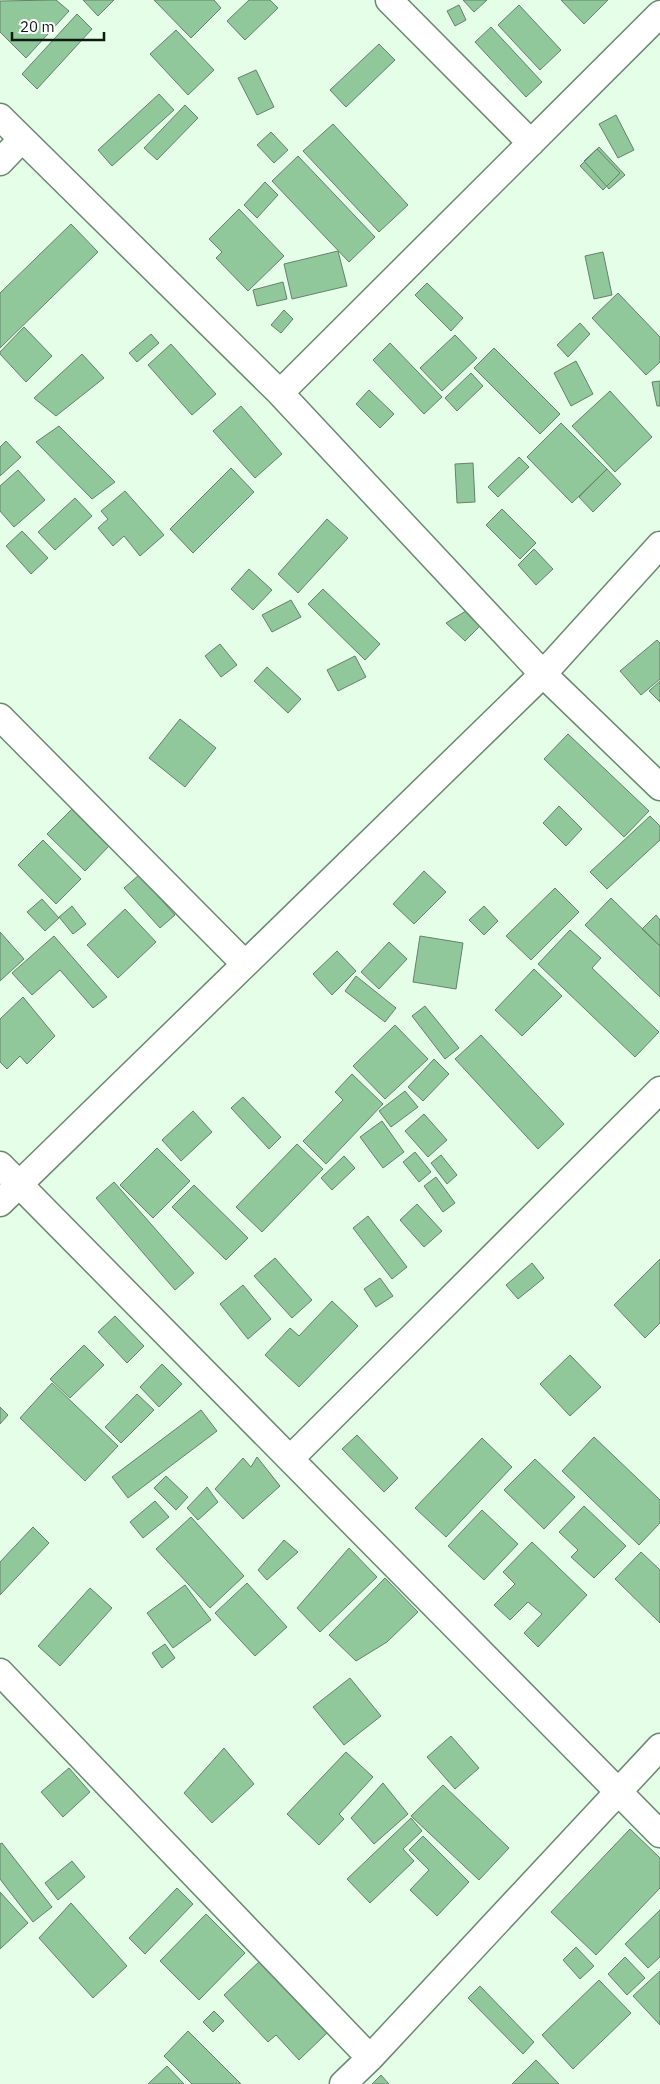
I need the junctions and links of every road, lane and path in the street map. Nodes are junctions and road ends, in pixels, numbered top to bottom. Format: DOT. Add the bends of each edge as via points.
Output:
graph roads {
  1 [pos="389,0"];
  2 [pos="660,14"];
  3 [pos="0,118"];
  4 [pos="22,139"];
  5 [pos="531,143"];
  6 [pos="0,162"];
  7 [pos="280,393"];
  8 [pos="660,545"];
  9 [pos="543,674"];
  10 [pos="0,717"];
  11 [pos="660,787"];
  12 [pos="245,964"];
  13 [pos="660,1090"];
  14 [pos="0,1165"];
  15 [pos="19,1185"];
  16 [pos="0,1203"];
  17 [pos="290,1459"];
  18 [pos="0,1672"];
  19 [pos="660,1747"];
  20 [pos="619,1792"];
  21 [pos="660,1834"];
  22 [pos="370,2058"];
  23 [pos="343,2084"];
  1 -- 5 [label="street"];
  2 -- 5 [label="street"];
  3 -- 4 [label="street"];
  4 -- 6 [label="street"];
  4 -- 7 [label="street"];
  5 -- 7 [label="street"];
  7 -- 9 [label="street"];
  8 -- 9 [label="street"];
  9 -- 11 [label="street"];
  9 -- 12 [label="street"];
  10 -- 12 [label="street"];
  12 -- 15 [label="street"];
  13 -- 17 [label="street"];
  14 -- 15 [label="street"];
  15 -- 16 [label="street"];
  15 -- 17 [label="street"];
  17 -- 20 [label="street"];
  18 -- 22 [label="street"];
  19 -- 20 [label="street"];
  20 -- 21 [label="street"];
  20 -- 22 [label="street"];
  22 -- 23 [label="street"];
}
